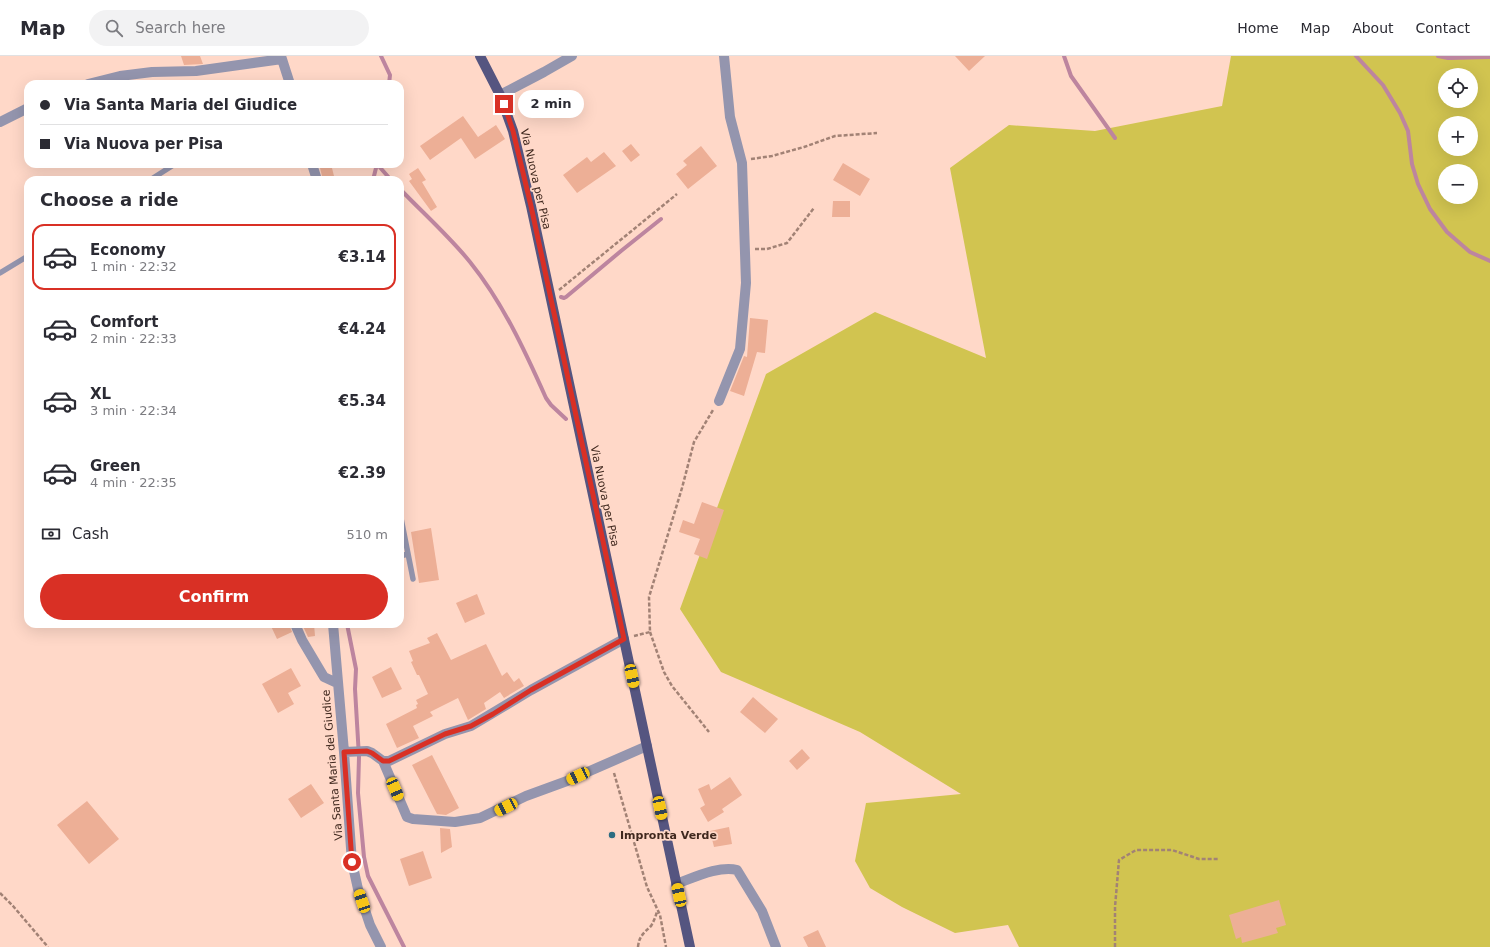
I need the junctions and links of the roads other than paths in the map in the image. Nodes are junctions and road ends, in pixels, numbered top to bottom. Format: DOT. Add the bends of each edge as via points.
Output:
graph roads {
  1 [pos="480,56"];
  2 [pos="572,56"];
  3 [pos="724,56"];
  4 [pos="281,57"];
  5 [pos="104,80"];
  6 [pos="289,80"];
  7 [pos="500,95"];
  8 [pos="24,110"];
  9 [pos="0,122"];
  10 [pos="170,168"];
  11 [pos="156,176"];
  12 [pos="24,258"];
  13 [pos="0,273"];
  14 [pos="719,401"];
  15 [pos="404,534"];
  16 [pos="408,554"];
  17 [pos="404,555"];
  18 [pos="413,579"];
  19 [pos="297,628"];
  20 [pos="333,628"];
  21 [pos="624,639"];
  22 [pos="337,683"];
  23 [pos="647,746"];
  24 [pos="347,752"];
  25 [pos="383,761"];
  26 [pos="676,884"];
  27 [pos="381,947"];
  28 [pos="690,947"];
  29 [pos="776,947"];
  1 -- 7 [label="main road, Via Nuova per Pisa"];
  2 -- 7 [label="street"];
  3 -- 14 [label="street" via="730,117 741,161 746,283 740,349"];
  4 -- 5 [label="street" via="196,71 152,72"];
  4 -- 6 [label="street"];
  7 -- 21 [label="main road, Via Nuova per Pisa" via="513,131 551,296"];
  8 -- 9 [label="street"];
  10 -- 11 [label="lane"];
  12 -- 13 [label="lane"];
  15 -- 16 [label="lane"];
  16 -- 17 [label="lane"];
  16 -- 18 [label="lane"];
  19 -- 22 [label="street" via="324,677"];
  20 -- 22 [label="street, Via Santa Maria del Giudice"];
  21 -- 23 [label="main road, Via Nuova per Pisa"];
  21 -- 25 [label="street" via="471,726 445,734 389,761"];
  22 -- 24 [label="street, Via Santa Maria del Giudice"];
  23 -- 25 [label="street" via="480,818 455,822 407,817"];
  23 -- 26 [label="main road, Via Nuova per Pisa"];
  24 -- 25 [label="street" via="367,751"];
  24 -- 27 [label="street, Via Santa Maria del Giudice" via="352,862 370,925"];
  26 -- 28 [label="main road, Via Nuova per Pisa"];
  26 -- 29 [label="street" via="717,870 737,870 762,911"];
}
